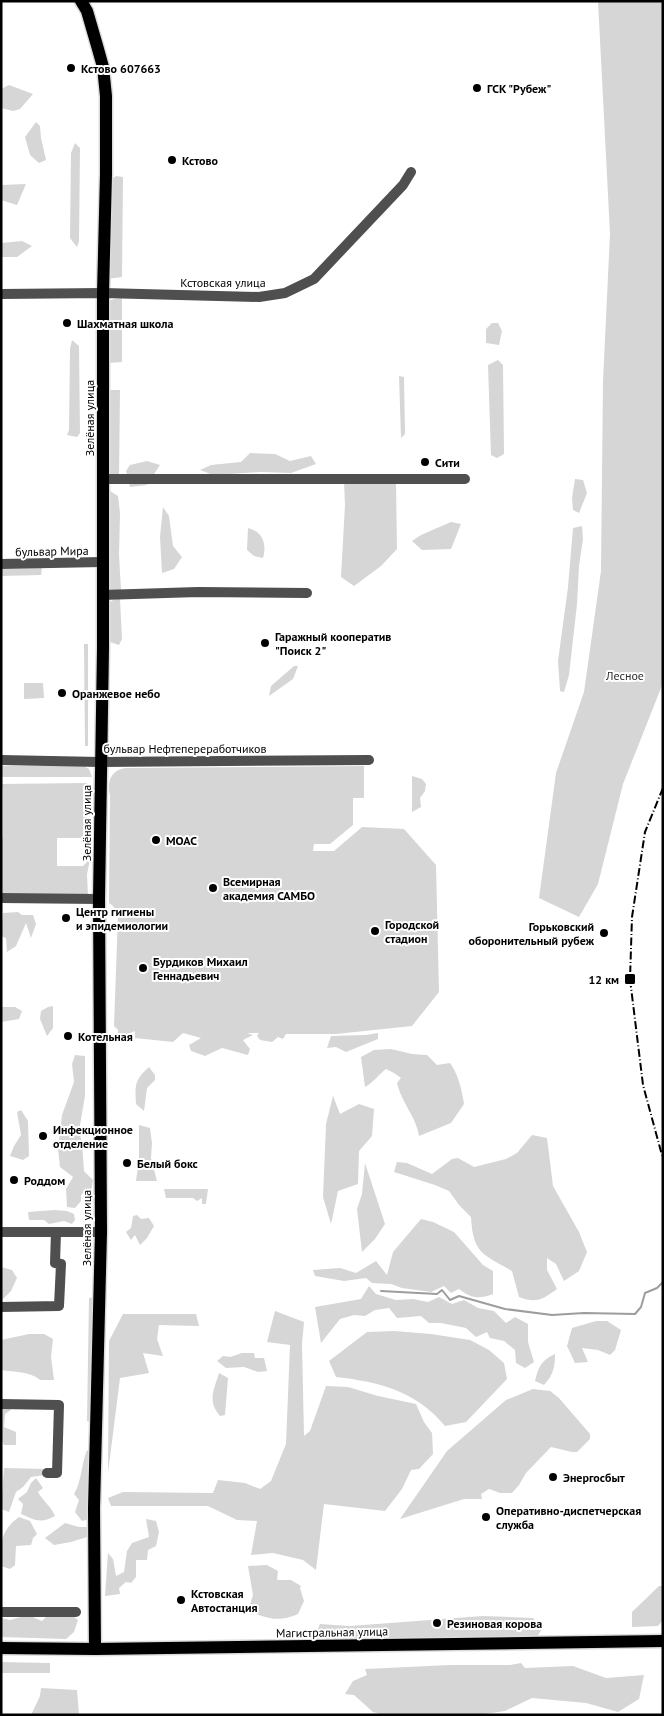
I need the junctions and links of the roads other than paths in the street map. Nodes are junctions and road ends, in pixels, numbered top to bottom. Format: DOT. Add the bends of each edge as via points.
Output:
graph roads {
  1 [pos="81,1"];
  2 [pos="411,172"];
  3 [pos="103,293"];
  4 [pos="1,294"];
  5 [pos="465,479"];
  6 [pos="103,480"];
  7 [pos="102,562"];
  8 [pos="1,564"];
  9 [pos="307,592"];
  10 [pos="102,595"];
  11 [pos="1,760"];
  12 [pos="370,760"];
  13 [pos="100,762"];
  14 [pos="1,898"];
  15 [pos="99,899"];
  16 [pos="1,1232"];
  17 [pos="56,1232"];
  18 [pos="101,1232"];
  19 [pos="1,1307"];
  20 [pos="1,1404"];
  21 [pos="47,1473"];
  22 [pos="1,1612"];
  23 [pos="76,1612"];
  24 [pos="663,1641"];
  25 [pos="1,1648"];
  26 [pos="95,1649"];
  1 -- 3 [label="main road, Зелёная улица" via="103,67 106,96"];
  2 -- 3 [label="street, Кстовская улица" via="403,186 314,279 285,293 259,297"];
  3 -- 4 [label="street, Кстовская улица"];
  3 -- 6 [label="main road, Зелёная улица"];
  5 -- 6 [label="street"];
  6 -- 7 [label="main road, Зелёная улица"];
  7 -- 8 [label="street, бульвар Мира"];
  7 -- 10 [label="main road, Зелёная улица"];
  9 -- 10 [label="street"];
  10 -- 13 [label="main road, Зелёная улица"];
  11 -- 13 [label="street, бульвар Нефтепереработчиков"];
  12 -- 13 [label="street, бульвар Нефтепереработчиков"];
  13 -- 15 [label="main road, Зелёная улица"];
  14 -- 15 [label="street"];
  15 -- 18 [label="main road, Зелёная улица"];
  16 -- 17 [label="street"];
  17 -- 18 [label="street"];
  17 -- 19 [label="street" via="55,1263 61,1264 59,1306"];
  18 -- 26 [label="main road, Зелёная улица" via="94,1508"];
  20 -- 21 [label="street" via="59,1406 56,1473"];
  22 -- 23 [label="street"];
  24 -- 26 [label="main road, Магистральная улица"];
  25 -- 26 [label="main road, Магистральная улица"];
}
